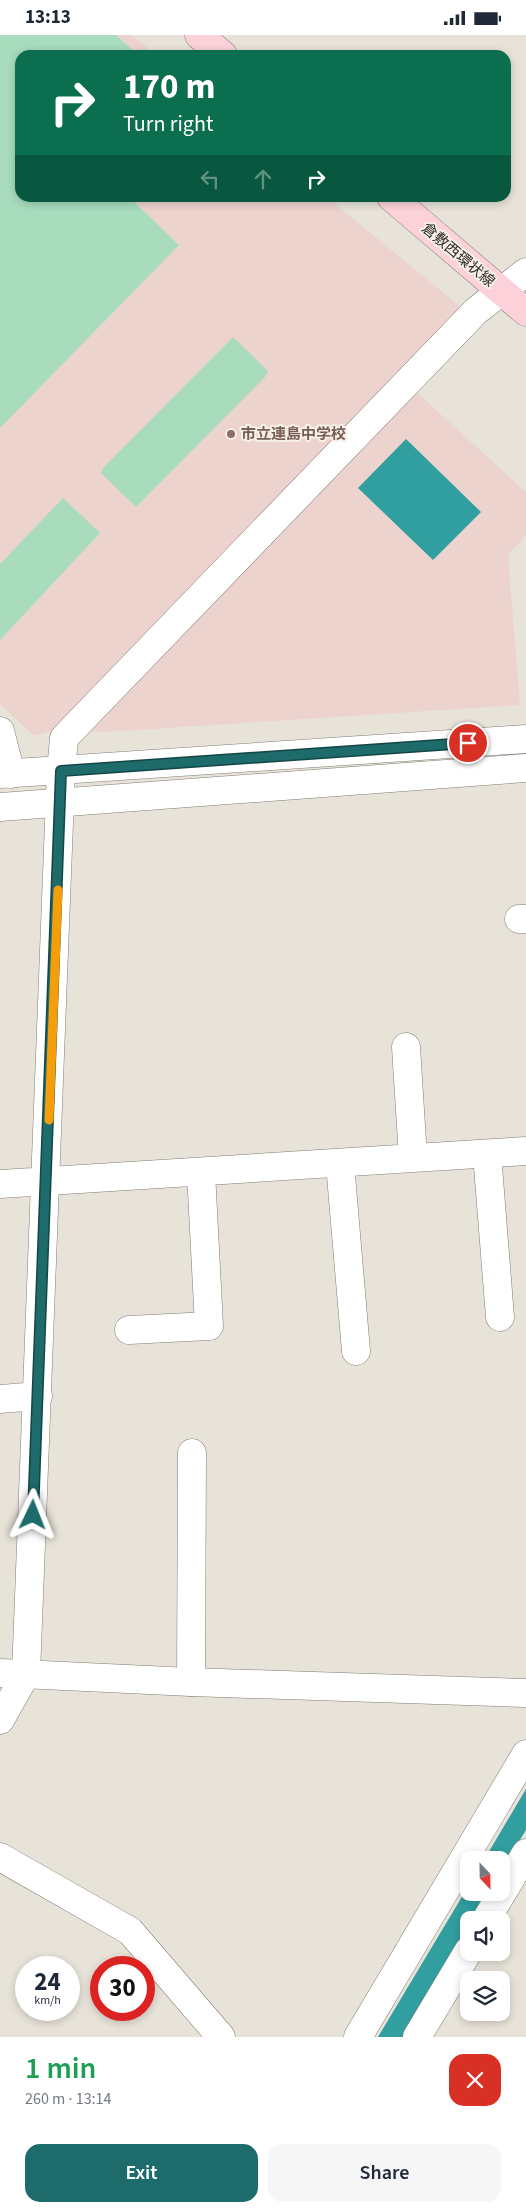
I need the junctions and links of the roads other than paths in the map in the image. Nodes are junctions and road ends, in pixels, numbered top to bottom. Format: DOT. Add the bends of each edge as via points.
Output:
graph roads {
  1 [pos="199,35"];
  2 [pos="216,50"];
  3 [pos="396,202"];
  4 [pos="526,273"];
  5 [pos="501,291"];
  6 [pos="526,312"];
  7 [pos="0,731"];
  8 [pos="526,739"];
  9 [pos="526,768"];
  10 [pos="61,771"];
  11 [pos="5,774"];
  12 [pos="61,803"];
  13 [pos="0,807"];
  14 [pos="406,1047"];
  15 [pos="526,1151"];
  16 [pos="487,1154"];
  17 [pos="413,1158"];
  18 [pos="340,1165"];
  19 [pos="201,1172"];
  20 [pos="46,1181"];
  21 [pos="0,1184"];
  22 [pos="500,1317"];
  23 [pos="129,1329"];
  24 [pos="356,1351"];
  25 [pos="38,1397"];
  26 [pos="0,1399"];
  27 [pos="192,1453"];
  28 [pos="13,1673"];
  29 [pos="191,1682"];
  30 [pos="526,1693"];
  31 [pos="0,1720"];
  32 [pos="526,1754"];
  33 [pos="526,1853"];
  34 [pos="0,1857"];
  35 [pos="491,1911"];
  36 [pos="462,1961"];
  37 [pos="221,2037"];
  38 [pos="358,2037"];
  39 [pos="417,2037"];
  1 -- 2 [label="main road"];
  3 -- 5 [label="main road, 倉敷西環状線"];
  4 -- 5 [label="street"];
  5 -- 6 [label="main road, 倉敷西環状線"];
  5 -- 10 [label="street" via="469,318 64,738"];
  7 -- 11 [label="street"];
  8 -- 10 [label="street"];
  9 -- 12 [label="street"];
  10 -- 11 [label="street"];
  10 -- 12 [label="street"];
  12 -- 13 [label="street"];
  12 -- 20 [label="street"];
  14 -- 17 [label="street"];
  15 -- 16 [label="street"];
  16 -- 17 [label="street"];
  16 -- 22 [label="street"];
  17 -- 18 [label="street"];
  18 -- 19 [label="street"];
  18 -- 24 [label="street"];
  19 -- 20 [label="street"];
  19 -- 23 [label="street" via="209,1326"];
  20 -- 21 [label="street"];
  20 -- 25 [label="street"];
  25 -- 26 [label="street"];
  25 -- 28 [label="street"];
  27 -- 29 [label="street"];
  28 -- 29 [label="street"];
  28 -- 31 [label="street"];
  29 -- 30 [label="street"];
  32 -- 38 [label="street"];
  33 -- 35 [label="street"];
  34 -- 37 [label="street" via="130,1931"];
  36 -- 39 [label="street"];
}
